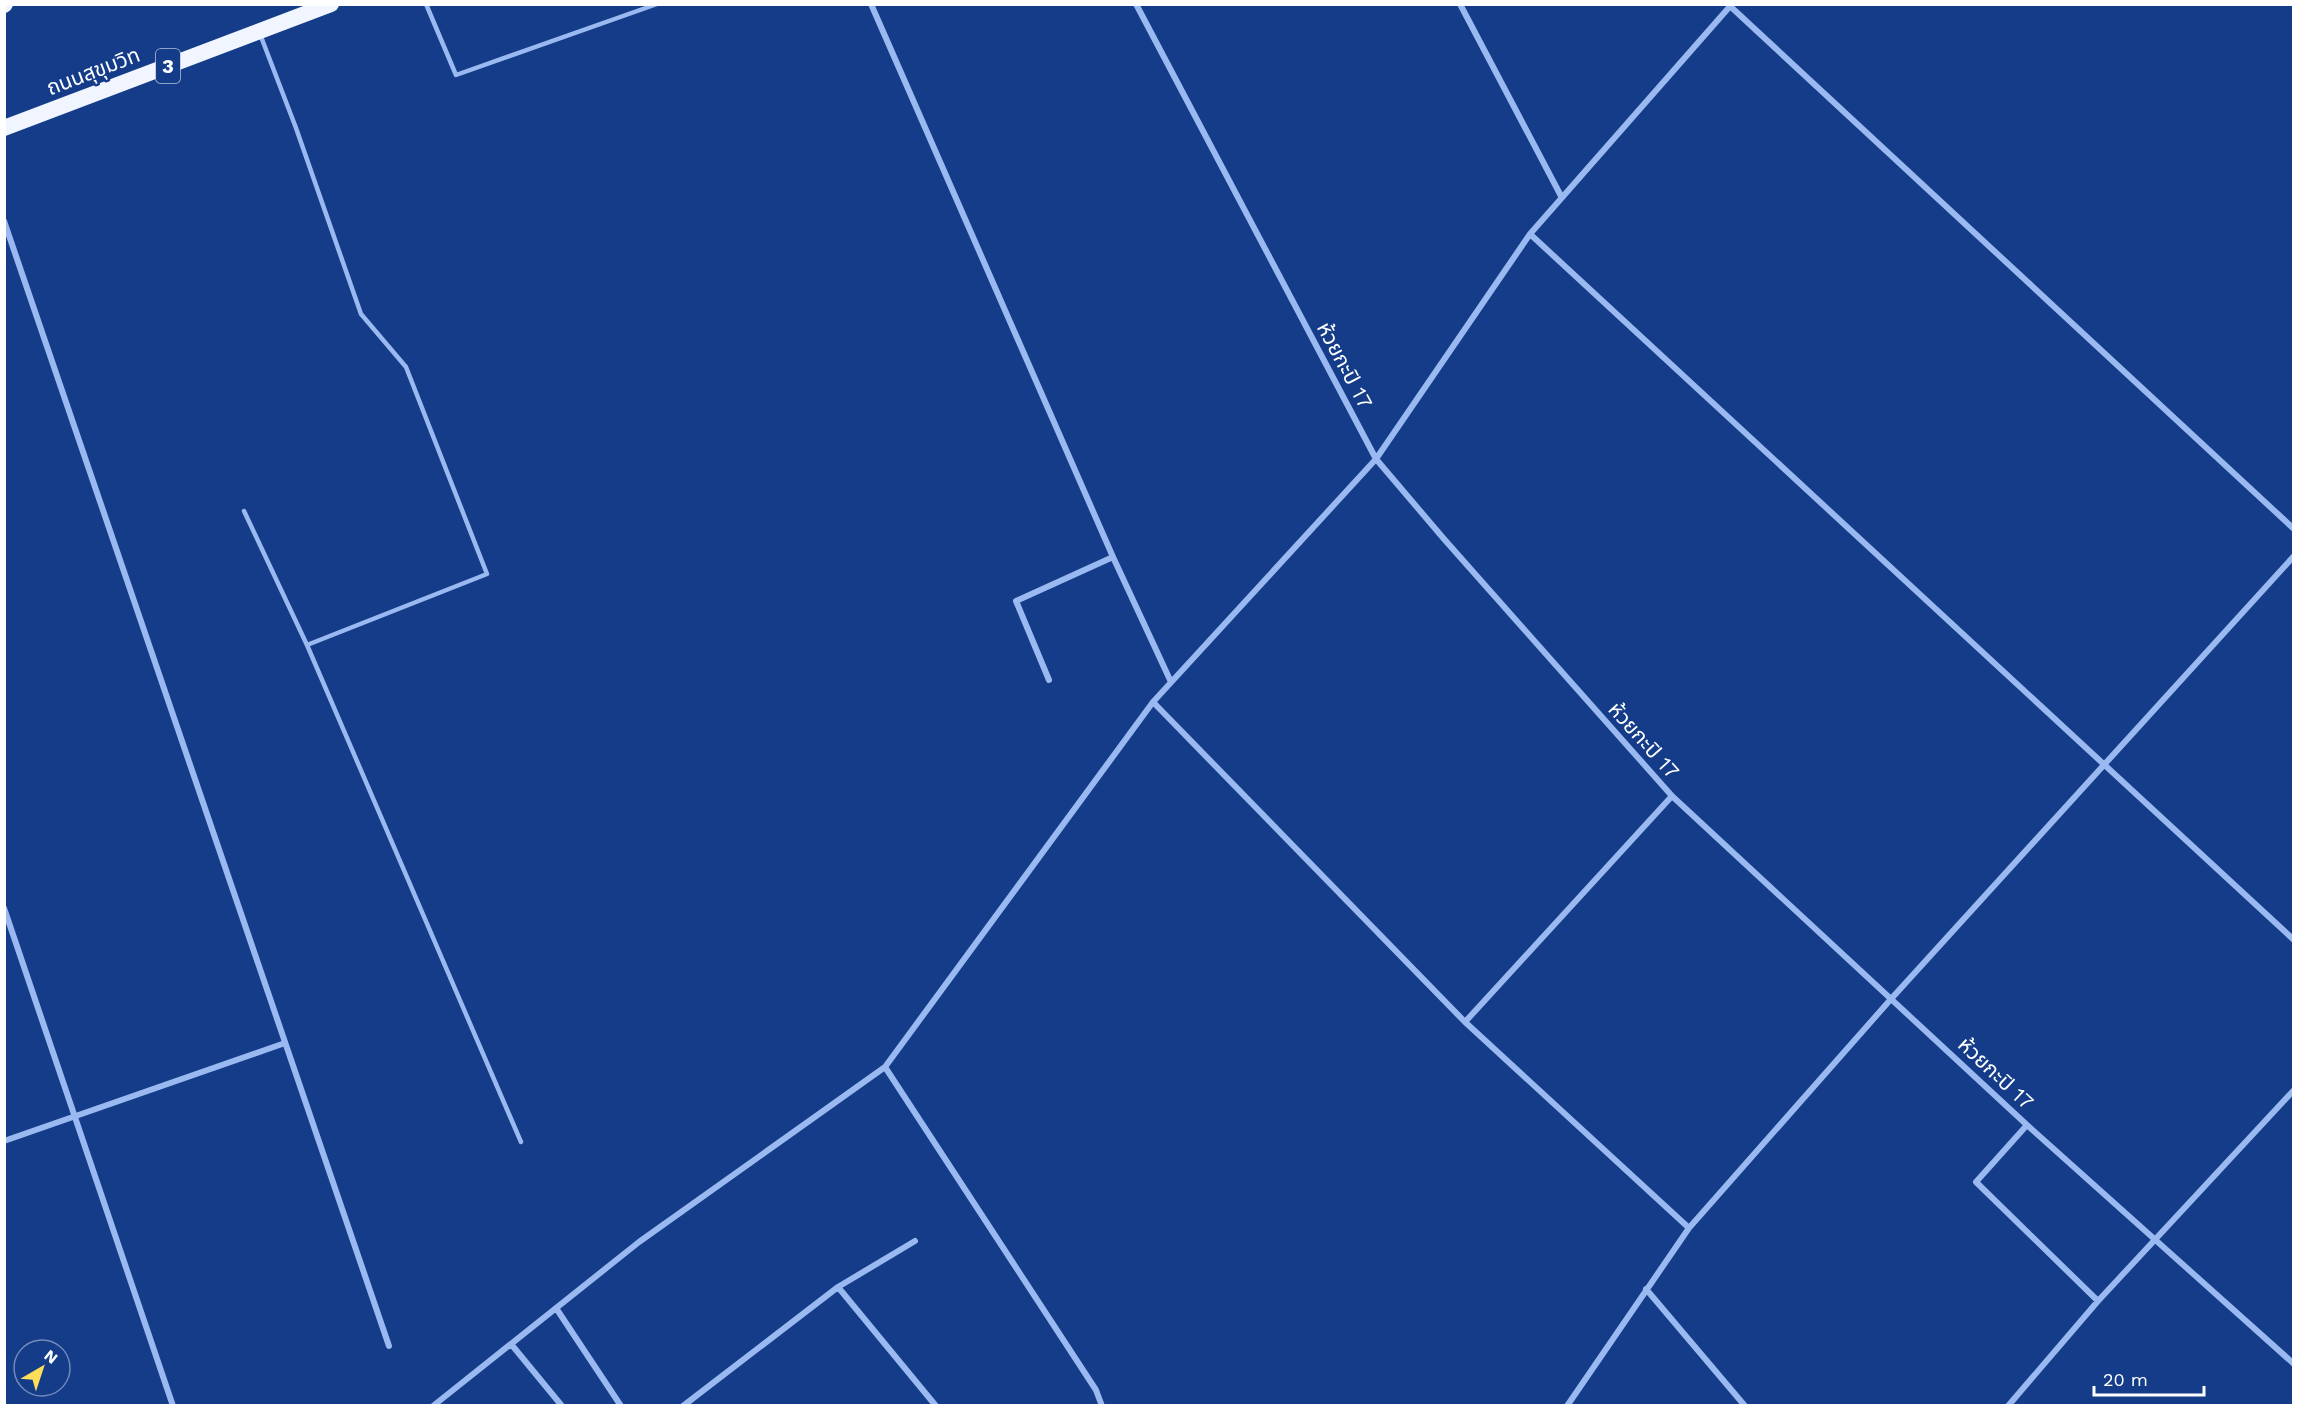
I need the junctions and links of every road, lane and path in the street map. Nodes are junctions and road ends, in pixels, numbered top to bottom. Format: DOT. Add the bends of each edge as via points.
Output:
graph roads {
  1 [pos="331,4"];
  2 [pos="426,4"];
  3 [pos="657,4"];
  4 [pos="871,4"];
  5 [pos="1136,4"];
  6 [pos="1460,4"];
  7 [pos="1732,6"];
  8 [pos="260,32"];
  9 [pos="4,128"];
  10 [pos="1561,196"];
  11 [pos="5,224"];
  12 [pos="1530,234"];
  13 [pos="1376,459"];
  14 [pos="244,511"];
  15 [pos="2294,529"];
  16 [pos="2294,556"];
  17 [pos="1113,557"];
  18 [pos="307,645"];
  19 [pos="1048,680"];
  20 [pos="1171,682"];
  21 [pos="1153,702"];
  22 [pos="2103,765"];
  23 [pos="1672,796"];
  24 [pos="4,908"];
  25 [pos="2294,940"];
  26 [pos="1891,999"];
  27 [pos="1465,1022"];
  28 [pos="285,1043"];
  29 [pos="885,1067"];
  30 [pos="2294,1090"];
  31 [pos="75,1116"];
  32 [pos="2027,1125"];
  33 [pos="4,1141"];
  34 [pos="521,1142"];
  35 [pos="1689,1228"];
  36 [pos="2154,1239"];
  37 [pos="915,1241"];
  38 [pos="838,1287"];
  39 [pos="1646,1289"];
  40 [pos="2098,1301"];
  41 [pos="556,1308"];
  42 [pos="511,1344"];
  43 [pos="388,1346"];
  44 [pos="2294,1364"];
  45 [pos="173,1406"];
  46 [pos="433,1406"];
  47 [pos="562,1406"];
  48 [pos="621,1406"];
  49 [pos="683,1406"];
  50 [pos="936,1406"];
  51 [pos="1102,1406"];
  52 [pos="1567,1406"];
  53 [pos="1745,1406"];
  54 [pos="2008,1406"];
  1 -- 8 [label="highway, ถนนสุขุมวิท / 3"];
  2 -- 3 [label="lane" via="456,75"];
  4 -- 17 [label="street"];
  5 -- 13 [label="street, ห้วยกะปิ 17"];
  6 -- 10 [label="street"];
  7 -- 10 [label="street"];
  7 -- 15 [label="street"];
  8 -- 9 [label="highway, ถนนสุขุมวิท / 3"];
  8 -- 18 [label="lane" via="361,314 406,367 488,574"];
  10 -- 12 [label="street"];
  11 -- 28 [label="street"];
  12 -- 13 [label="street"];
  12 -- 22 [label="street"];
  13 -- 20 [label="street"];
  13 -- 23 [label="street, ห้วยกะปิ 17"];
  14 -- 18 [label="lane"];
  16 -- 22 [label="street"];
  17 -- 19 [label="street" via="1016,601"];
  17 -- 20 [label="street"];
  18 -- 34 [label="lane"];
  20 -- 21 [label="street"];
  21 -- 27 [label="street"];
  21 -- 29 [label="street"];
  22 -- 25 [label="street"];
  22 -- 26 [label="street"];
  23 -- 26 [label="street, ห้วยกะปิ 17"];
  23 -- 27 [label="street"];
  24 -- 31 [label="street"];
  26 -- 32 [label="street, ห้วยกะปิ 17"];
  26 -- 35 [label="street"];
  27 -- 35 [label="street"];
  28 -- 31 [label="street"];
  28 -- 43 [label="street"];
  29 -- 41 [label="street" via="639,1242"];
  29 -- 51 [label="street" via="1096,1390"];
  30 -- 36 [label="street"];
  31 -- 33 [label="street"];
  31 -- 45 [label="street"];
  32 -- 36 [label="street, ห้วยกะปิ 17"];
  32 -- 40 [label="street" via="1976,1182"];
  35 -- 39 [label="street"];
  36 -- 40 [label="street"];
  36 -- 44 [label="street, ห้วยกะปิ 17"];
  37 -- 38 [label="street"];
  38 -- 49 [label="street"];
  38 -- 50 [label="street"];
  39 -- 52 [label="street"];
  39 -- 53 [label="street"];
  40 -- 54 [label="street"];
  41 -- 42 [label="street"];
  41 -- 48 [label="street"];
  42 -- 46 [label="street"];
  42 -- 47 [label="street"];
}
